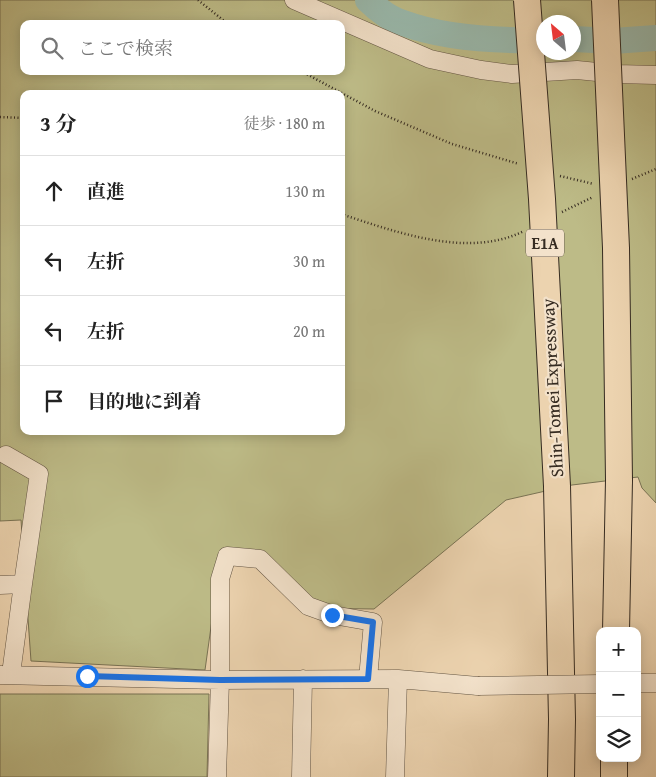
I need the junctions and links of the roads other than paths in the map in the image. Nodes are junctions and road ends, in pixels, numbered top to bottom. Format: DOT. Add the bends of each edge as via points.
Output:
graph roads {
  1 [pos="294,0"];
  2 [pos="527,0"];
  3 [pos="605,0"];
  4 [pos="339,20"];
  5 [pos="345,22"];
  6 [pos="656,75"];
  7 [pos="6,455"];
  8 [pos="22,584"];
  9 [pos="0,585"];
  10 [pos="616,627"];
  11 [pos="5,674"];
  12 [pos="303,679"];
  13 [pos="368,679"];
  14 [pos="398,679"];
  15 [pos="220,680"];
  16 [pos="641,683"];
  17 [pos="656,683"];
  18 [pos="596,684"];
  19 [pos="614,762"];
  20 [pos="217,777"];
  21 [pos="301,777"];
  22 [pos="395,777"];
  23 [pos="561,777"];
  24 [pos="614,777"];
  1 -- 4 [label="street"];
  2 -- 23 [label="highway, Shin-Tomei Expressway / E1A, bridge" via="542,198 557,486"];
  3 -- 10 [label="highway, bridge" via="616,248"];
  5 -- 6 [label="street" via="430,60 481,70 512,74 577,70"];
  7 -- 8 [label="street" via="39,474"];
  8 -- 9 [label="street"];
  8 -- 11 [label="street"];
  11 -- 15 [label="street"];
  12 -- 13 [label="street"];
  12 -- 15 [label="street"];
  12 -- 21 [label="street"];
  13 -- 14 [label="street"];
  13 -- 15 [label="street" via="373,622 332,615 308,606 260,559 227,556 220,579"];
  14 -- 18 [label="street, bridge" via="478,686"];
  14 -- 22 [label="street"];
  15 -- 20 [label="street"];
  16 -- 17 [label="street"];
  19 -- 24 [label="highway"];
}
